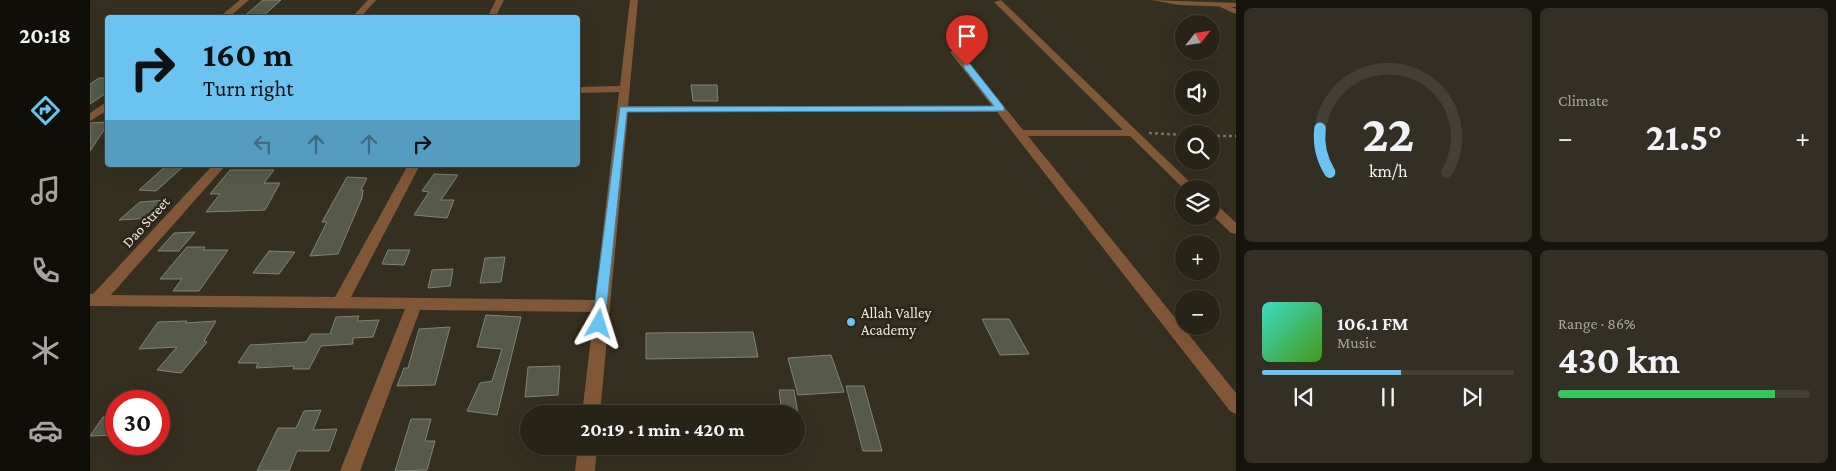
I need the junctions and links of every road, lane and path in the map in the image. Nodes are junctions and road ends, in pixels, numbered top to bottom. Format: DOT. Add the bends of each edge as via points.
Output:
graph roads {
  1 [pos="245,0"];
  2 [pos="372,0"];
  3 [pos="500,0"];
  4 [pos="634,0"];
  5 [pos="1155,0"];
  6 [pos="998,2"];
  7 [pos="1223,4"];
  8 [pos="1236,5"];
  9 [pos="1236,12"];
  10 [pos="226,15"];
  11 [pos="358,15"];
  12 [pos="492,15"];
  13 [pos="955,52"];
  14 [pos="626,89"];
  15 [pos="580,90"];
  16 [pos="105,106"];
  17 [pos="623,109"];
  18 [pos="1001,109"];
  19 [pos="90,118"];
  20 [pos="1020,133"];
  21 [pos="1131,133"];
  22 [pos="1175,134"];
  23 [pos="1220,136"];
  24 [pos="1236,136"];
  25 [pos="218,167"];
  26 [pos="413,167"];
  27 [pos="1181,180"];
  28 [pos="1220,215"];
  29 [pos="1236,230"];
  30 [pos="93,300"];
  31 [pos="341,301"];
  32 [pos="415,303"];
  33 [pos="601,306"];
  34 [pos="592,405"];
  35 [pos="1236,406"];
  36 [pos="587,455"];
  37 [pos="350,471"];
  38 [pos="585,471"];
  1 -- 10 [label="street"];
  2 -- 11 [label="street"];
  3 -- 12 [label="street"];
  4 -- 14 [label="street"];
  5 -- 7 [label="street"];
  6 -- 21 [label="street"];
  7 -- 8 [label="street"];
  7 -- 9 [label="street"];
  13 -- 18 [label="street"];
  14 -- 15 [label="street"];
  14 -- 17 [label="street"];
  16 -- 19 [label="street"];
  17 -- 18 [label="street"];
  17 -- 33 [label="street"];
  18 -- 20 [label="street"];
  20 -- 21 [label="street"];
  20 -- 35 [label="street"];
  21 -- 22 [label="path"];
  21 -- 27 [label="street"];
  23 -- 24 [label="path"];
  25 -- 30 [label="street, Dao Street"];
  26 -- 31 [label="street"];
  28 -- 29 [label="street"];
  30 -- 31 [label="street"];
  31 -- 32 [label="street"];
  32 -- 33 [label="street"];
  32 -- 37 [label="street"];
  33 -- 34 [label="street"];
  36 -- 38 [label="street"];
}
